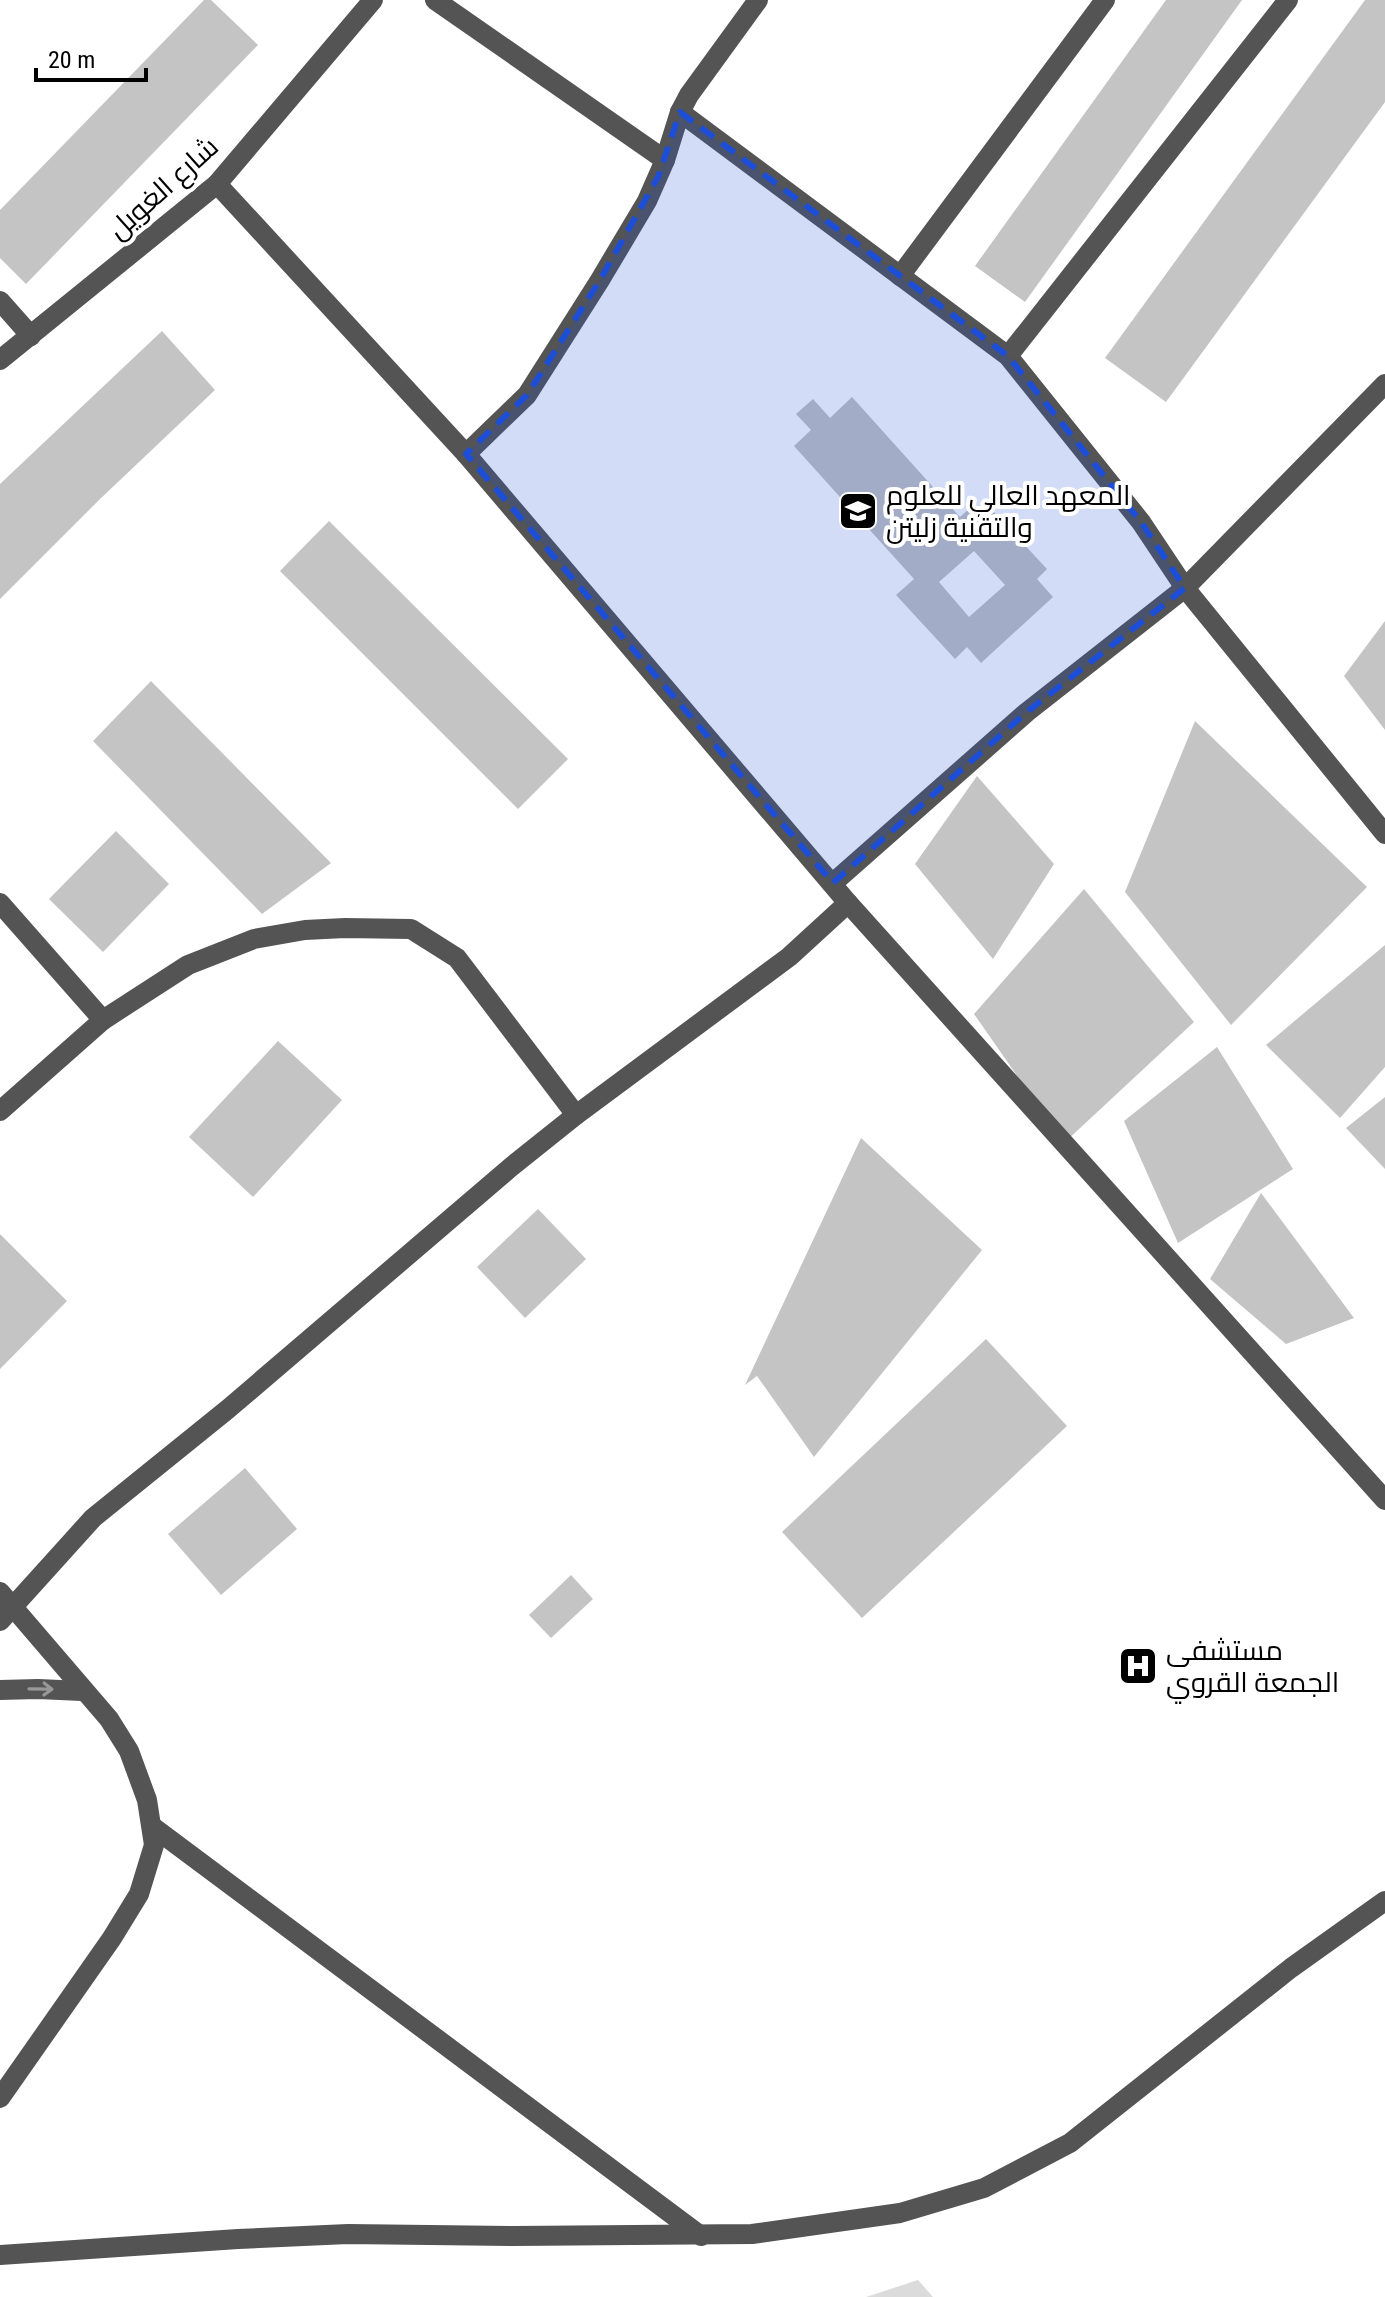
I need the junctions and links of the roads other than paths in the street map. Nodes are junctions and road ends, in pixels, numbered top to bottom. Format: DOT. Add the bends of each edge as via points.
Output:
graph roads {
  1 [pos="373,0"];
  2 [pos="435,0"];
  3 [pos="758,0"];
  4 [pos="1105,0"];
  5 [pos="1288,0"];
  6 [pos="680,112"];
  7 [pos="665,160"];
  8 [pos="217,184"];
  9 [pos="900,276"];
  10 [pos="0,301"];
  11 [pos="31,336"];
  12 [pos="1008,356"];
  13 [pos="0,360"];
  14 [pos="1385,384"];
  15 [pos="466,454"];
  16 [pos="1185,588"];
  17 [pos="1385,834"];
  18 [pos="833,883"];
  19 [pos="0,903"];
  20 [pos="848,903"];
  21 [pos="103,1020"];
  22 [pos="0,1111"];
  23 [pos="576,1115"];
  24 [pos="1385,1500"];
  25 [pos="4,1606"];
  26 [pos="0,1690"];
  27 [pos="82,1691"];
  28 [pos="153,1827"];
  29 [pos="1385,1901"];
  30 [pos="0,2098"];
  31 [pos="701,2236"];
  32 [pos="0,2255"];
  1 -- 8 [label="street, شارع الغويل"];
  2 -- 7 [label="street"];
  3 -- 6 [label="street"];
  4 -- 9 [label="street"];
  5 -- 12 [label="street"];
  6 -- 7 [label="street"];
  6 -- 9 [label="street"];
  7 -- 15 [label="street" via="647,201 527,395"];
  8 -- 11 [label="street, شارع الغويل"];
  8 -- 15 [label="street"];
  9 -- 12 [label="street"];
  10 -- 11 [label="street"];
  11 -- 13 [label="street, شارع الغويل"];
  12 -- 16 [label="street" via="1141,522"];
  14 -- 16 [label="street"];
  15 -- 18 [label="street"];
  16 -- 17 [label="street"];
  16 -- 18 [label="street" via="1027,712"];
  18 -- 20 [label="street"];
  19 -- 21 [label="street"];
  20 -- 23 [label="street" via="789,957"];
  20 -- 24 [label="street"];
  21 -- 22 [label="street"];
  21 -- 23 [label="street" via="188,965 254,939 332,928 411,929 457,958"];
  23 -- 25 [label="street" via="93,1518"];
  25 -- 27 [label="street"];
  26 -- 27 [label="street, one-way"];
  27 -- 28 [label="street" via="129,1751"];
  28 -- 30 [label="street" via="154,1845 139,1894"];
  28 -- 31 [label="street"];
  29 -- 31 [label="street" via="1291,1968 1070,2143 984,2188 900,2213"];
  31 -- 32 [label="street" via="348,2234"];
}
